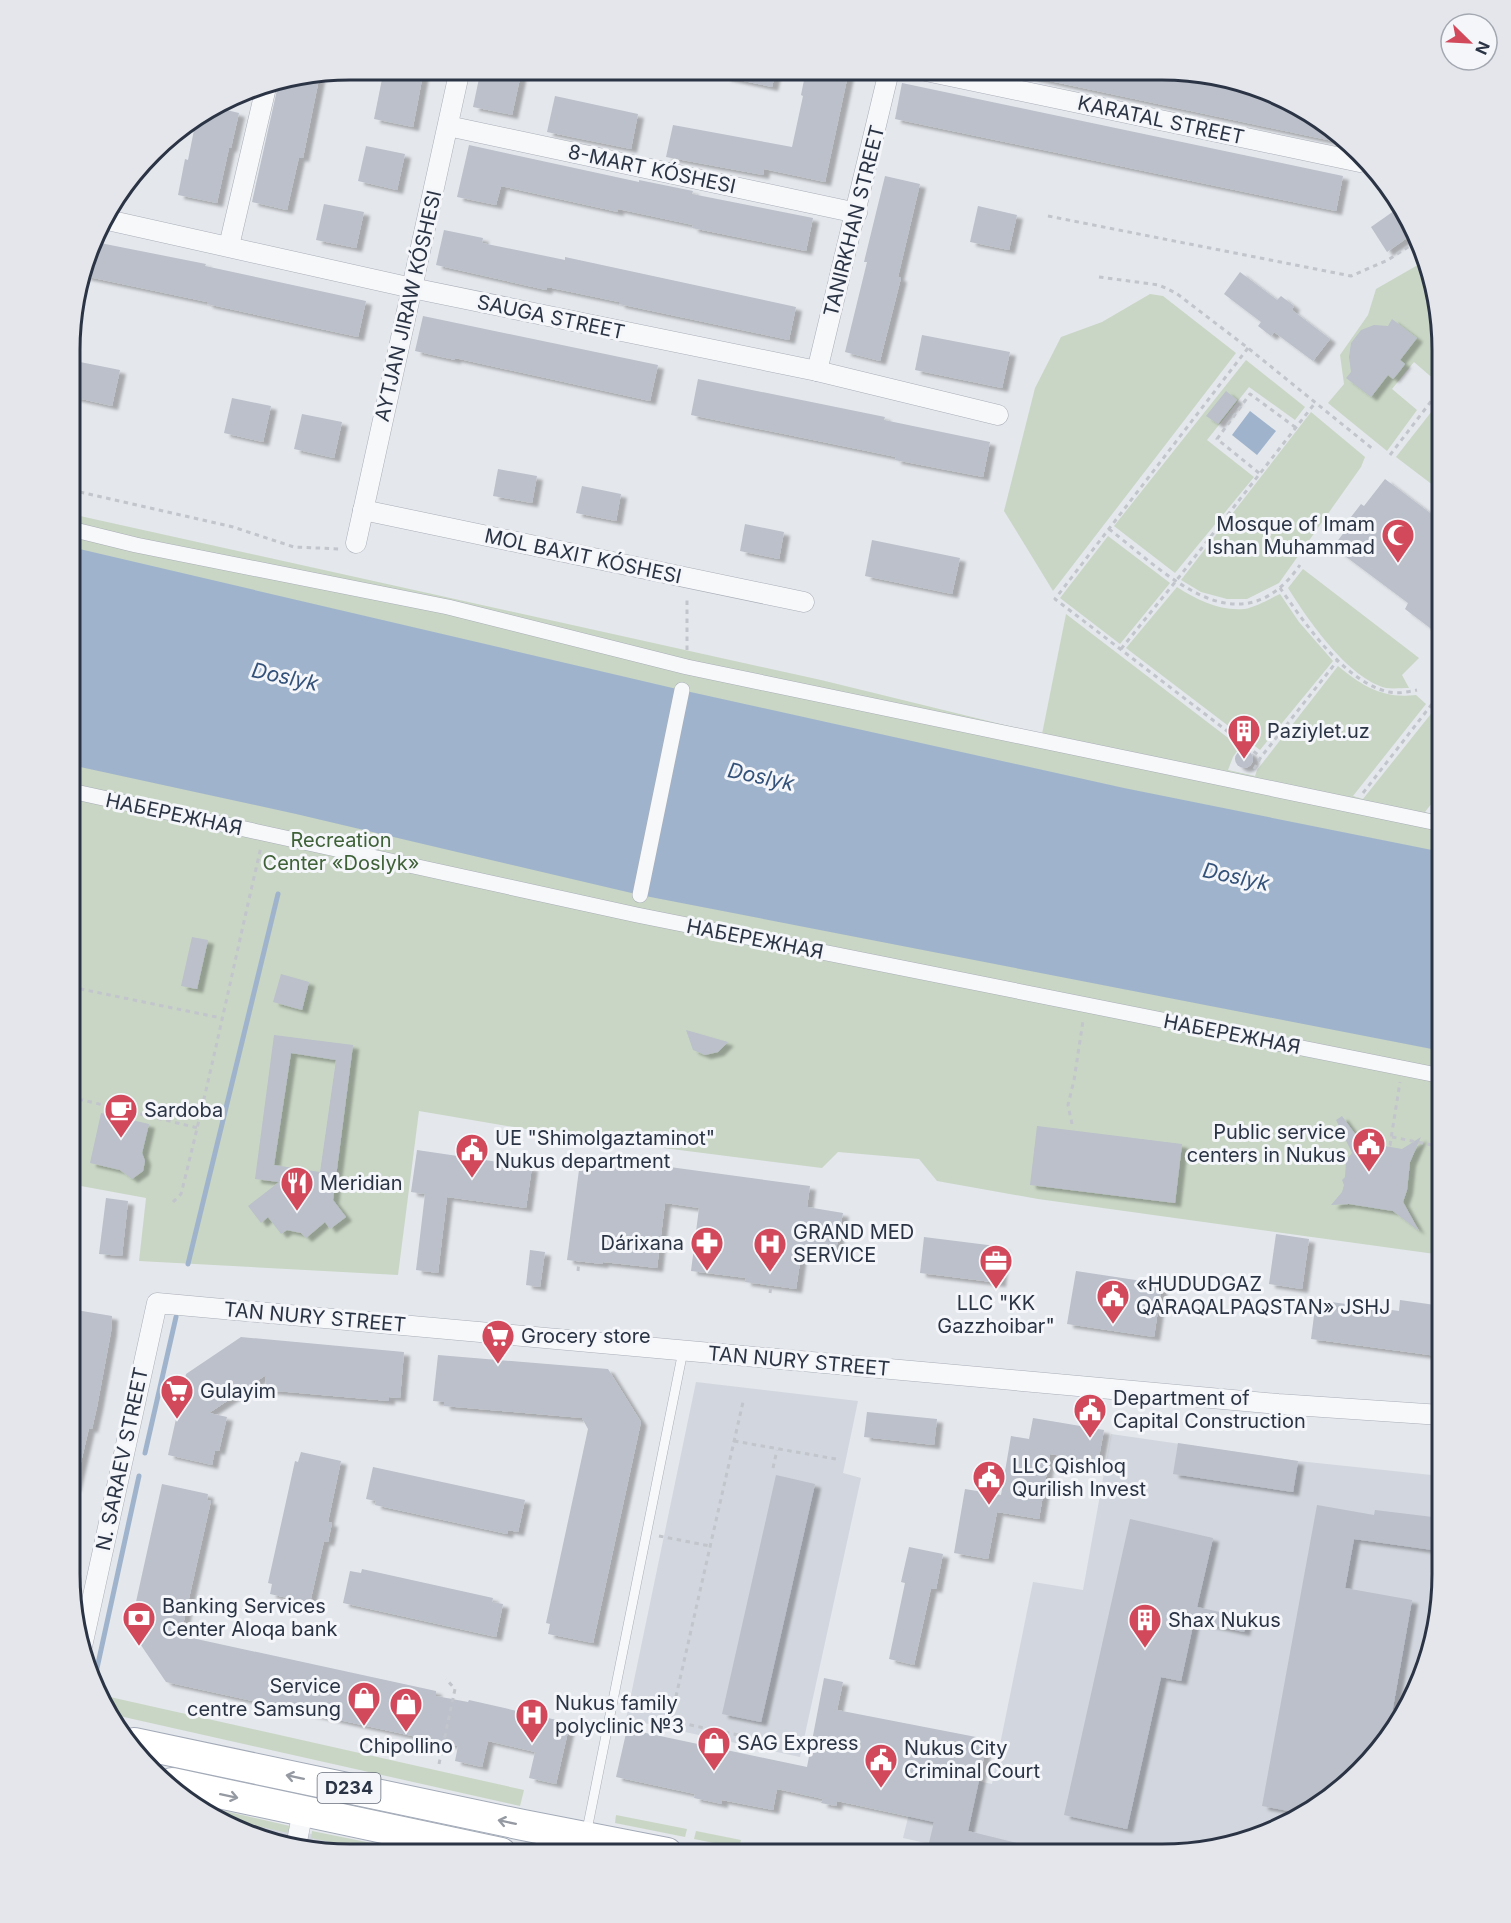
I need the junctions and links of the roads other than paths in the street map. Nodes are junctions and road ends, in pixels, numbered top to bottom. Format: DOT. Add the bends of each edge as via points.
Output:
graph roads {
  1 [pos="458,80"];
  2 [pos="887,80"];
  3 [pos="969,80"];
  4 [pos="265,94"];
  5 [pos="448,126"];
  6 [pos="1354,161"];
  7 [pos="857,213"];
  8 [pos="112,221"];
  9 [pos="229,246"];
  10 [pos="412,288"];
  11 [pos="817,371"];
  12 [pos="998,415"];
  13 [pos="363,510"];
  14 [pos="80,532"];
  15 [pos="356,543"];
  16 [pos="804,602"];
  17 [pos="682,690"];
  18 [pos="80,793"];
  19 [pos="1432,822"];
  20 [pos="640,895"];
  21 [pos="1432,1074"];
  22 [pos="157,1303"];
  23 [pos="683,1351"];
  24 [pos="1432,1414"];
  25 [pos="86,1629"];
  26 [pos="141,1745"];
  27 [pos="182,1785"];
  28 [pos="303,1811"];
  29 [pos="298,1838"];
  30 [pos="574,1841"];
  31 [pos="459,1844"];
  32 [pos="597,1844"];
  1 -- 5 [label="street"];
  2 -- 7 [label="street, TANIRKHAN STREET"];
  3 -- 6 [label="street, KARATAL STREET"];
  4 -- 9 [label="street"];
  5 -- 7 [label="street, 8-MART KÓSHESI"];
  5 -- 10 [label="street"];
  7 -- 11 [label="street, TANIRKHAN STREET"];
  8 -- 9 [label="street, SAUGA STREET"];
  9 -- 10 [label="street, SAUGA STREET"];
  10 -- 11 [label="street, SAUGA STREET"];
  10 -- 13 [label="street"];
  11 -- 12 [label="street, SAUGA STREET"];
  13 -- 15 [label="street"];
  13 -- 16 [label="street"];
  14 -- 19 [label="street" via="448,607 687,667"];
  17 -- 20 [label="street"];
  18 -- 21 [label="street, НАБЕРЕЖНАЯ" via="637,915"];
  22 -- 23 [label="street, TAN NURY STREET"];
  22 -- 25 [label="street, N. SARAEV STREET"];
  23 -- 24 [label="street, TAN NURY STREET"];
  23 -- 30 [label="lane" via="647,1533"];
  30 -- 26 [label="main road, D234, one-way"];
  27 -- 28 [label="main road, D234, one-way"];
  28 -- 29 [label="street"];
  28 -- 31 [label="main road, D234"];
  30 -- 32 [label="main road, D234"];
}
